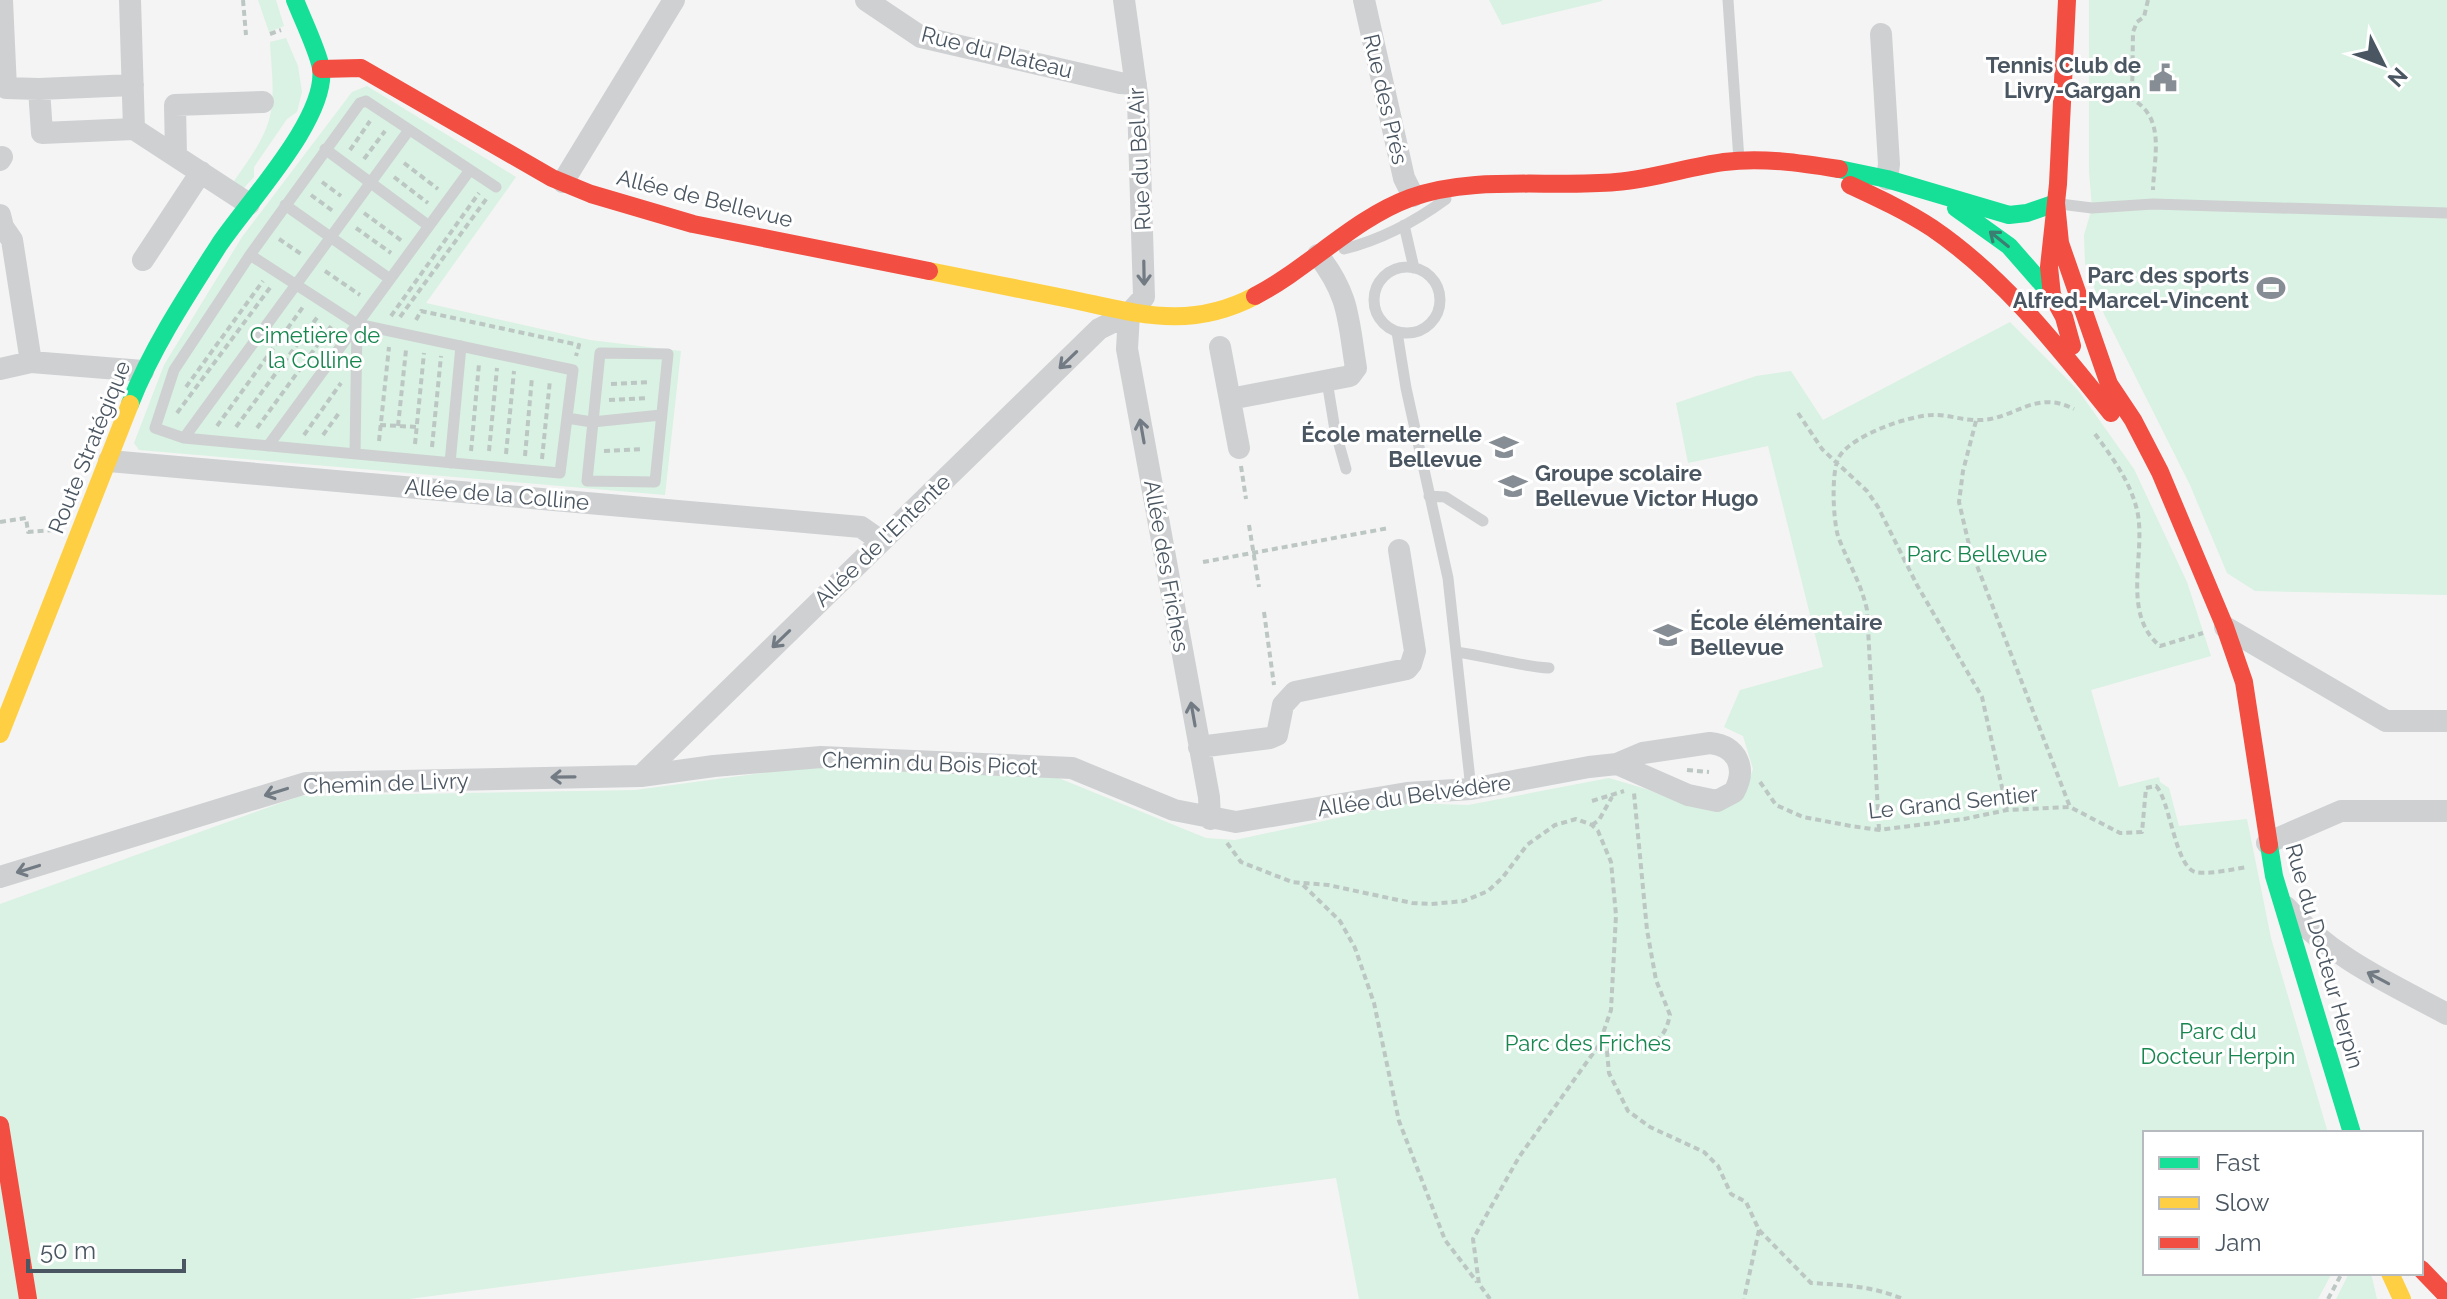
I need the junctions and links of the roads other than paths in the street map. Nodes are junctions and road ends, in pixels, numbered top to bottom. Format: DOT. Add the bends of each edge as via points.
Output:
graph roads {
  1 [pos="2,0"];
  2 [pos="130,0"];
  3 [pos="295,0"];
  4 [pos="674,0"];
  5 [pos="866,0"];
  6 [pos="1124,0"];
  7 [pos="1364,0"];
  8 [pos="1728,0"];
  9 [pos="2067,0"];
  10 [pos="1881,34"];
  11 [pos="321,69"];
  12 [pos="1136,84"];
  13 [pos="133,85"];
  14 [pos="39,89"];
  15 [pos="263,102"];
  16 [pos="134,129"];
  17 [pos="409,130"];
  18 [pos="325,149"];
  19 [pos="176,155"];
  20 [pos="1739,161"];
  21 [pos="470,170"];
  22 [pos="201,172"];
  23 [pos="563,182"];
  24 [pos="371,183"];
  25 [pos="492,184"];
  26 [pos="1880,187"];
  27 [pos="1459,189"];
  28 [pos="1933,195"];
  29 [pos="1413,196"];
  30 [pos="2056,203"];
  31 [pos="249,204"];
  32 [pos="285,205"];
  33 [pos="2447,213"];
  34 [pos="0,215"];
  35 [pos="1404,225"];
  36 [pos="429,226"];
  37 [pos="331,238"];
  38 [pos="2060,243"];
  39 [pos="250,255"];
  40 [pos="1318,255"];
  41 [pos="143,260"];
  42 [pos="1414,268"];
  43 [pos="2043,270"];
  44 [pos="390,279"];
  45 [pos="296,286"];
  46 [pos="1129,314"];
  47 [pos="2064,317"];
  48 [pos="357,324"];
  49 [pos="1397,332"];
  50 [pos="461,346"];
  51 [pos="1220,347"];
  52 [pos="31,362"];
  53 [pos="0,369"];
  54 [pos="143,371"];
  55 [pos="2080,374"];
  56 [pos="1327,381"];
  57 [pos="2109,384"];
  58 [pos="1230,399"];
  59 [pos="661,415"];
  60 [pos="567,418"];
  61 [pos="592,422"];
  62 [pos="184,438"];
  63 [pos="268,446"];
  64 [pos="1239,448"];
  65 [pos="355,454"];
  66 [pos="377,457"];
  67 [pos="109,461"];
  68 [pos="450,463"];
  69 [pos="1346,469"];
  70 [pos="374,483"];
  71 [pos="1429,496"];
  72 [pos="2179,516"];
  73 [pos="1483,521"];
  74 [pos="881,541"];
  75 [pos="1399,550"];
  76 [pos="2225,627"];
  77 [pos="1456,652"];
  78 [pos="1549,668"];
  79 [pos="2447,721"];
  80 [pos="0,734"];
  81 [pos="1199,747"];
  82 [pos="1617,764"];
  83 [pos="641,776"];
  84 [pos="1471,789"];
  85 [pos="2447,811"];
  86 [pos="1215,829"];
  87 [pos="2269,854"];
  88 [pos="0,877"];
  89 [pos="2282,902"];
  90 [pos="2337,954"];
  91 [pos="2305,981"];
  92 [pos="2447,1014"];
  93 [pos="0,1125"];
  94 [pos="2351,1131"];
  95 [pos="2423,1271"];
  96 [pos="2391,1275"];
  97 [pos="2444,1293"];
  98 [pos="28,1299"];
  99 [pos="2402,1299"];
  1 -- 14 [label="street" via="6,88"];
  2 -- 13 [label="street"];
  3 -- 11 [label="street"];
  4 -- 23 [label="street"];
  5 -- 12 [label="street, Rue du Plateau" via="921,37"];
  6 -- 12 [label="street, Rue du Bel Air"];
  7 -- 29 [label="street, Rue des Prés" via="1404,178"];
  8 -- 20 [label="lane"];
  9 -- 30 [label="street"];
  10 -- 26 [label="street" via="1889,164"];
  11 -- 23 [label="street, Allée de Bellevue" via="361,68"];
  11 -- 31 [label="street, Route Stratégique" via="316,105"];
  12 -- 46 [label="street, Rue du Bel Air, one-way" via="1144,297"];
  13 -- 14 [label="street"];
  13 -- 16 [label="street"];
  14 -- 16 [label="street" via="42,133"];
  15 -- 19 [label="street" via="175,105"];
  16 -- 19 [label="street"];
  17 -- 18 [label="lane" via="366,101"];
  17 -- 21 [label="lane"];
  17 -- 24 [label="lane"];
  18 -- 24 [label="lane"];
  18 -- 32 [label="lane"];
  19 -- 22 [label="street"];
  20 -- 26 [label="street, Allée de Bellevue" via="1788,163"];
  20 -- 27 [label="street, Allée de Bellevue" via="1618,182"];
  21 -- 25 [label="lane"];
  21 -- 36 [label="lane"];
  22 -- 31 [label="street"];
  22 -- 41 [label="street"];
  23 -- 46 [label="street, Allée de Bellevue" via="693,224"];
  24 -- 36 [label="lane"];
  24 -- 37 [label="lane"];
  26 -- 28 [label="street"];
  26 -- 43 [label="street" via="1951,225 1998,265 2011,271"];
  26 -- 55 [label="street, Rue du Docteur Herpin" via="1970,256 2037,321"];
  27 -- 29 [label="street, Allée de Bellevue"];
  27 -- 35 [label="lane"];
  28 -- 30 [label="street" via="2010,215"];
  43 -- 28 [label="street, one-way"];
  29 -- 40 [label="street, Allée de Bellevue"];
  30 -- 33 [label="lane" via="2092,208 2153,204"];
  30 -- 38 [label="street, Rue du Docteur Herpin"];
  30 -- 43 [label="street"];
  31 -- 54 [label="street, Route Stratégique"];
  32 -- 37 [label="lane"];
  32 -- 39 [label="lane"];
  34 -- 52 [label="street" via="12,240"];
  35 -- 40 [label="lane" via="1361,245"];
  35 -- 42 [label="lane"];
  36 -- 44 [label="lane"];
  37 -- 44 [label="lane"];
  37 -- 45 [label="lane"];
  38 -- 43 [label="street"];
  38 -- 57 [label="street, Rue du Docteur Herpin"];
  39 -- 45 [label="lane"];
  39 -- 62 [label="lane" via="174,370 155,428"];
  40 -- 46 [label="street, Allée de Bellevue" via="1270,290 1220,312"];
  40 -- 56 [label="street" via="1342,291 1356,368 1350,376"];
  42 -- 49 [label="lane" via="1392,271 1376,290 1379,317"];
  42 -- 49 [label="lane" via="1435,282 1439,312 1428,327"];
  43 -- 47 [label="street"];
  44 -- 48 [label="lane"];
  45 -- 48 [label="lane"];
  45 -- 62 [label="lane"];
  46 -- 74 [label="street, Allée de l'Entente, one-way" via="1099,329"];
  81 -- 46 [label="street, Allée des Friches, one-way" via="1127,349"];
  47 -- 55 [label="street"];
  47 -- 57 [label="street"];
  48 -- 50 [label="lane"];
  48 -- 63 [label="lane"];
  48 -- 65 [label="lane"];
  49 -- 71 [label="lane"];
  50 -- 60 [label="lane" via="573,370"];
  50 -- 68 [label="lane"];
  51 -- 58 [label="street"];
  52 -- 53 [label="street"];
  52 -- 54 [label="street"];
  54 -- 67 [label="street, Route Stratégique"];
  55 -- 72 [label="street, Rue du Docteur Herpin" via="2118,421"];
  56 -- 58 [label="street"];
  56 -- 69 [label="lane"];
  57 -- 72 [label="street, Rue du Docteur Herpin"];
  58 -- 64 [label="street"];
  59 -- 61 [label="lane"];
  59 -- 61 [label="lane" via="655,482 587,481"];
  59 -- 61 [label="lane" via="668,354 600,353"];
  60 -- 61 [label="lane"];
  60 -- 68 [label="lane" via="560,473"];
  62 -- 63 [label="lane"];
  63 -- 65 [label="lane"];
  65 -- 66 [label="lane"];
  66 -- 68 [label="lane"];
  66 -- 70 [label="lane"];
  67 -- 70 [label="street, Allée de la Colline"];
  67 -- 80 [label="street, Route Stratégique"];
  70 -- 74 [label="street, Allée de la Colline" via="861,527"];
  71 -- 73 [label="lane" via="1445,497"];
  71 -- 77 [label="lane" via="1448,578"];
  72 -- 76 [label="street, Rue du Docteur Herpin"];
  74 -- 83 [label="street, Allée de l'Entente, one-way"];
  75 -- 81 [label="street" via="1415,651 1411,664 1401,672 1295,692 1283,705 1277,735"];
  76 -- 79 [label="street" via="2386,721"];
  76 -- 87 [label="street, Rue du Docteur Herpin" via="2244,682"];
  77 -- 78 [label="lane"];
  77 -- 84 [label="lane"];
  81 -- 86 [label="street, Allée des Friches"];
  82 -- 82 [label="street, Allée du Belvédère" via="1688,795 1717,801 1734,792 1741,769 1728,748 1710,743 1643,753"];
  82 -- 84 [label="street, Allée du Belvédère"];
  83 -- 86 [label="street, Chemin du Bois Picot" via="821,757 1072,768"];
  83 -- 88 [label="street, Chemin de Livry, one-way" via="306,783"];
  84 -- 86 [label="street, Allée du Belvédère" via="1407,793"];
  85 -- 87 [label="street" via="2341,811"];
  87 -- 89 [label="street, Rue du Docteur Herpin"];
  89 -- 90 [label="street"];
  89 -- 91 [label="street, Rue du Docteur Herpin"];
  90 -- 91 [label="street"];
  92 -- 90 [label="street, one-way"];
  91 -- 94 [label="street, Rue du Docteur Herpin"];
  93 -- 98 [label="street"];
  95 -- 97 [label="street"];
  96 -- 99 [label="street"];
}
